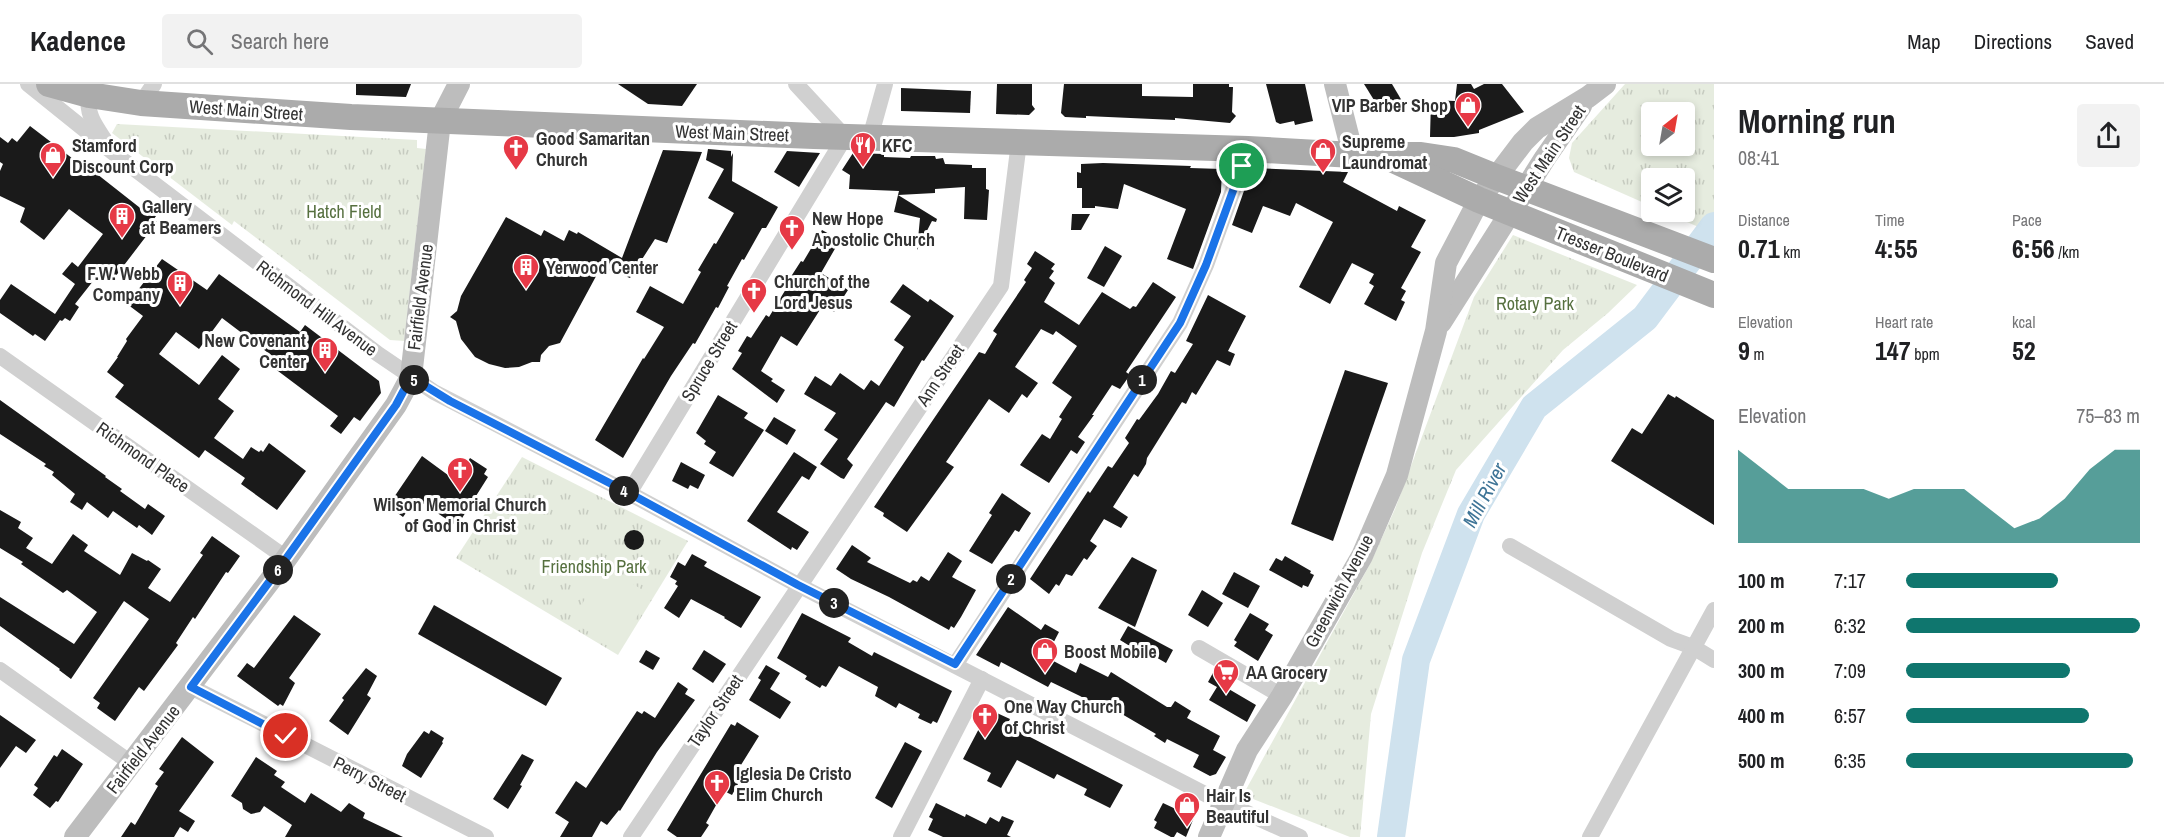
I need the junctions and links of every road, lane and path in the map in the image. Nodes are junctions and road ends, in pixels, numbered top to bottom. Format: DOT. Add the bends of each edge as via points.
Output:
graph roads {
  1 [pos="28,84"];
  2 [pos="50,84"];
  3 [pos="459,84"];
  4 [pos="796,84"];
  5 [pos="885,84"];
  6 [pos="1335,84"];
  7 [pos="1596,91"];
  8 [pos="147,94"];
  9 [pos="90,95"];
  10 [pos="440,121"];
  11 [pos="844,137"];
  12 [pos="870,138"];
  13 [pos="1019,142"];
  14 [pos="1248,149"];
  15 [pos="115,154"];
  16 [pos="1381,154"];
  17 [pos="1353,155"];
  18 [pos="1496,177"];
  19 [pos="1527,188"];
  20 [pos="1479,201"];
  21 [pos="1510,213"];
  22 [pos="1714,260"];
  23 [pos="1714,295"];
  24 [pos="1436,331"];
  25 [pos="0,356"];
  26 [pos="411,377"];
  27 [pos="629,493"];
  28 [pos="1510,546"];
  29 [pos="286,558"];
  30 [pos="798,585"];
  31 [pos="1714,610"];
  32 [pos="1693,647"];
  33 [pos="1199,648"];
  34 [pos="1714,660"];
  35 [pos="955,664"];
  36 [pos="0,670"];
  37 [pos="982,679"];
  38 [pos="191,687"];
  39 [pos="1281,696"];
  40 [pos="131,763"];
  41 [pos="1223,803"];
  42 [pos="905,836"];
  43 [pos="75,837"];
  44 [pos="486,837"];
  45 [pos="631,837"];
  46 [pos="1209,837"];
  47 [pos="1300,837"];
  48 [pos="1590,837"];
  1 -- 15 [label="street, Richmond Hill Avenue"];
  2 -- 9 [label="main road, West Main Street"];
  3 -- 10 [label="main road, Fairfield Avenue"];
  4 -- 11 [label="street"];
  5 -- 12 [label="street"];
  6 -- 17 [label="main road"];
  7 -- 18 [label="main road, West Main Street" via="1537,128"];
  7 -- 19 [label="main road, West Main Street" via="1551,149"];
  8 -- 9 [label="main road, West Main Street"];
  8 -- 10 [label="main road, West Main Street"];
  9 -- 15 [label="street, Richmond Hill Avenue" via="87,107 92,122"];
  10 -- 11 [label="main road, West Main Street"];
  10 -- 26 [label="main road, Fairfield Avenue"];
  11 -- 12 [label="main road, West Main Street"];
  11 -- 27 [label="street, Spruce Street"];
  12 -- 13 [label="main road, West Main Street"];
  13 -- 14 [label="main road, West Main Street"];
  13 -- 30 [label="street, Ann Street" via="1000,286"];
  14 -- 17 [label="main road, West Main Street"];
  14 -- 35 [label="street" via="1206,265 1180,323"];
  15 -- 26 [label="street, Richmond Hill Avenue"];
  16 -- 17 [label="main road, West Main Street"];
  16 -- 18 [label="main road, West Main Street" via="1421,154 1454,160"];
  16 -- 20 [label="main road, West Main Street"];
  18 -- 19 [label="main road, Tresser Boulevard"];
  18 -- 20 [label="main road, Greenwich Avenue"];
  19 -- 21 [label="main road, West Main Street"];
  19 -- 22 [label="main road, Tresser Boulevard"];
  20 -- 21 [label="main road, West Main Street"];
  20 -- 24 [label="main road, Greenwich Avenue" via="1446,263"];
  21 -- 23 [label="main road, Tresser Boulevard"];
  21 -- 24 [label="main road, Greenwich Avenue"];
  24 -- 39 [label="main road, Greenwich Avenue" via="1396,475 1362,556"];
  25 -- 29 [label="street, Richmond Place"];
  26 -- 27 [label="street, Richmond Hill Avenue"];
  26 -- 29 [label="main road, Fairfield Avenue" via="396,405"];
  27 -- 30 [label="street, Richmond Hill Avenue"];
  28 -- 32 [label="street" via="1671,639"];
  29 -- 38 [label="main road, Fairfield Avenue"];
  30 -- 35 [label="street, Richmond Hill Avenue"];
  30 -- 45 [label="street, Taylor Street"];
  31 -- 32 [label="street"];
  32 -- 34 [label="street"];
  32 -- 48 [label="street"];
  33 -- 39 [label="street"];
  35 -- 37 [label="street, Richmond Hill Avenue"];
  36 -- 40 [label="street"];
  37 -- 41 [label="street, Richmond Hill Avenue"];
  37 -- 42 [label="street"];
  38 -- 40 [label="main road, Fairfield Avenue"];
  38 -- 44 [label="street, Perry Street"];
  39 -- 41 [label="main road, Greenwich Avenue" via="1247,750"];
  40 -- 43 [label="main road, Fairfield Avenue"];
  41 -- 46 [label="main road, Greenwich Avenue"];
  41 -- 47 [label="street, Richmond Hill Avenue"];
}
